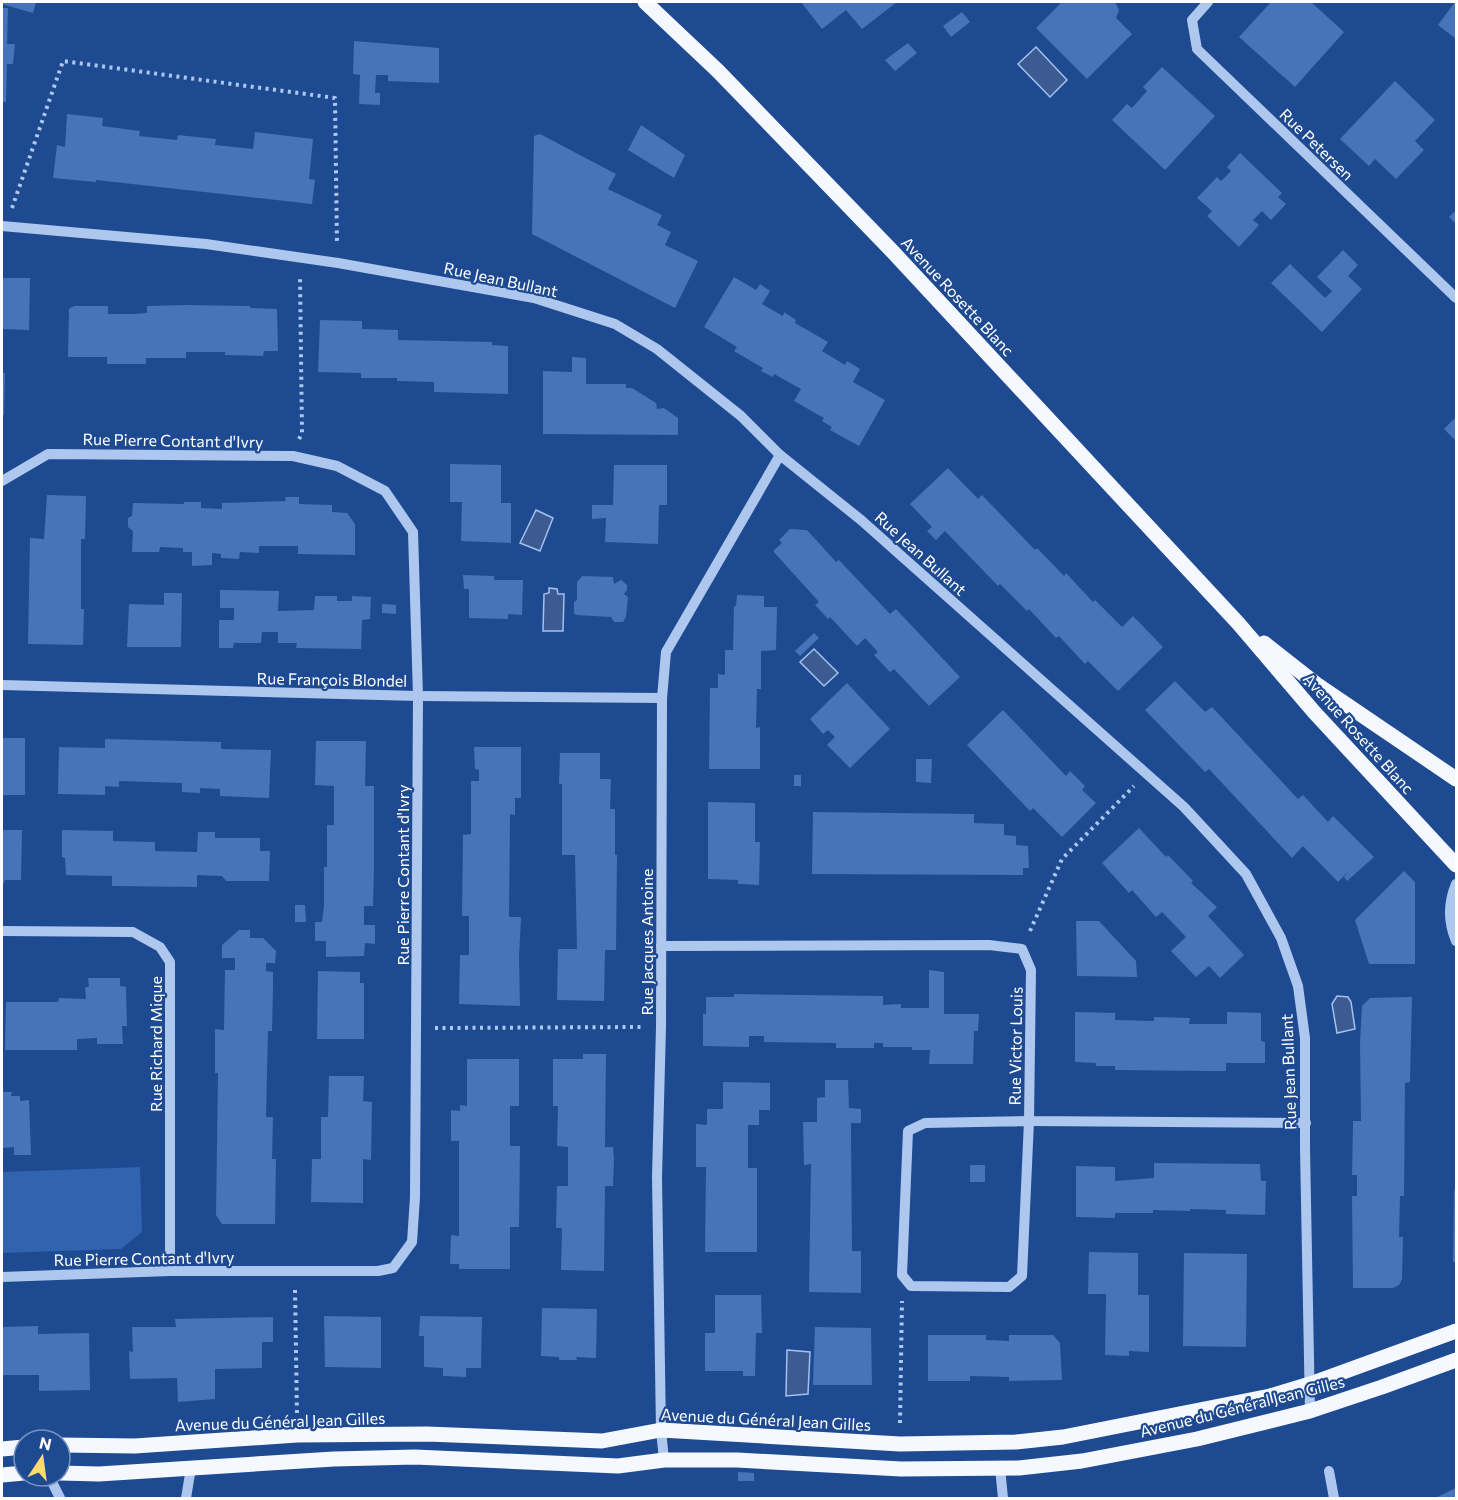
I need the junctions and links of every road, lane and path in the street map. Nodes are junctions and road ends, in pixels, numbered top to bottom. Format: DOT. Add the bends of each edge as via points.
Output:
graph roads {
  1 [pos="645,2"];
  2 [pos="1208,2"];
  3 [pos="4,226"];
  4 [pos="300,258"];
  5 [pos="338,263"];
  6 [pos="1456,298"];
  7 [pos="780,455"];
  8 [pos="293,456"];
  9 [pos="2,481"];
  10 [pos="1238,623"];
  11 [pos="2,685"];
  12 [pos="418,696"];
  13 [pos="662,698"];
  14 [pos="1146,775"];
  15 [pos="1456,779"];
  16 [pos="1456,865"];
  17 [pos="1456,884"];
  18 [pos="2,931"];
  19 [pos="1456,941"];
  20 [pos="661,946"];
  21 [pos="1022,950"];
  22 [pos="661,1027"];
  23 [pos="416,1028"];
  24 [pos="1029,1120"];
  25 [pos="1306,1123"];
  26 [pos="170,1271"];
  27 [pos="294,1272"];
  28 [pos="902,1275"];
  29 [pos="2,1277"];
  30 [pos="1456,1331"];
  31 [pos="1456,1360"];
  32 [pos="1310,1384"];
  33 [pos="1310,1411"];
  34 [pos="661,1430"];
  35 [pos="297,1435"];
  36 [pos="900,1444"];
  37 [pos="72,1445"];
  38 [pos="664,1460"];
  39 [pos="191,1468"];
  40 [pos="1000,1468"];
  41 [pos="1329,1471"];
  42 [pos="72,1473"];
  43 [pos="186,1498"];
  44 [pos="1003,1498"];
  45 [pos="1334,1498"];
  1 -- 10 [label="main road, Avenue Rosette Blanc" via="718,71 885,244"];
  2 -- 6 [label="street, Rue Petersen" via="1192,20 1197,49"];
  3 -- 4 [label="street, Rue Jean Bullant" via="206,244"];
  3 -- 5 [label="path" via="63,61 335,98"];
  4 -- 5 [label="street, Rue Jean Bullant"];
  4 -- 8 [label="path" via="302,433"];
  5 -- 7 [label="street, Rue Jean Bullant" via="534,298 615,324 657,349 741,416"];
  7 -- 13 [label="street, Rue Jacques Antoine" via="666,652"];
  7 -- 14 [label="street, Rue Jean Bullant" via="861,520"];
  8 -- 9 [label="street, Rue Pierre Contant d'Ivry" via="48,454"];
  8 -- 12 [label="street, Rue Pierre Contant d'Ivry" via="337,466 385,491 413,532"];
  10 -- 15 [label="main road, Avenue Rosette Blanc" via="1316,684"];
  10 -- 16 [label="main road, Avenue Rosette Blanc" via="1314,712"];
  11 -- 12 [label="street, Rue François Blondel"];
  12 -- 13 [label="street, Rue François Blondel"];
  12 -- 23 [label="street, Rue Pierre Contant d'Ivry"];
  13 -- 20 [label="street, Rue Jacques Antoine"];
  14 -- 21 [label="path" via="1062,858"];
  14 -- 25 [label="street, Rue Jean Bullant" via="1184,807 1246,874 1281,938 1298,986 1305,1038"];
  17 -- 19 [label="street" via="1449,918"];
  18 -- 26 [label="street, Rue Richard Mique" via="133,932 160,947 170,962"];
  20 -- 21 [label="street" via="989,945"];
  20 -- 22 [label="street, Rue Jacques Antoine"];
  21 -- 24 [label="street, Rue Victor Louis" via="1031,970"];
  22 -- 23 [label="path"];
  22 -- 34 [label="street, Rue Jacques Antoine" via="657,1177"];
  23 -- 27 [label="street, Rue Pierre Contant d'Ivry" via="412,1242 393,1268"];
  24 -- 25 [label="street, Rue Victor Louis"];
  24 -- 28 [label="street" via="925,1123 908,1131"];
  24 -- 28 [label="street" via="1022,1276 1008,1287 911,1286"];
  25 -- 32 [label="street, Rue Jean Bullant"];
  26 -- 27 [label="street, Rue Pierre Contant d'Ivry"];
  26 -- 29 [label="street, Rue Pierre Contant d'Ivry"];
  27 -- 35 [label="path"];
  28 -- 36 [label="path"];
  30 -- 32 [label="main road, Avenue du Général Jean Gilles"];
  31 -- 33 [label="main road, Avenue du Général Jean Gilles"];
  32 -- 33 [label="street, Rue Jean Bullant"];
  32 -- 36 [label="main road, Avenue du Général Jean Gilles" via="1270,1396 1063,1437 1017,1442"];
  33 -- 40 [label="main road, Avenue du Général Jean Gilles" via="1197,1439 1082,1461"];
  34 -- 35 [label="main road, Avenue du Général Jean Gilles" via="602,1440 428,1434"];
  34 -- 36 [label="main road, Avenue du Général Jean Gilles"];
  34 -- 38 [label="street, Rue Jacques Antoine"];
  35 -- 37 [label="main road, Avenue du Général Jean Gilles" via="135,1446"];
  38 -- 39 [label="main road, Avenue du Général Jean Gilles" via="618,1466 403,1457"];
  38 -- 40 [label="main road, Avenue du Général Jean Gilles" via="901,1469"];
  39 -- 42 [label="main road, Avenue du Général Jean Gilles"];
  39 -- 43 [label="street"];
  40 -- 44 [label="street"];
  41 -- 45 [label="street"];
}
